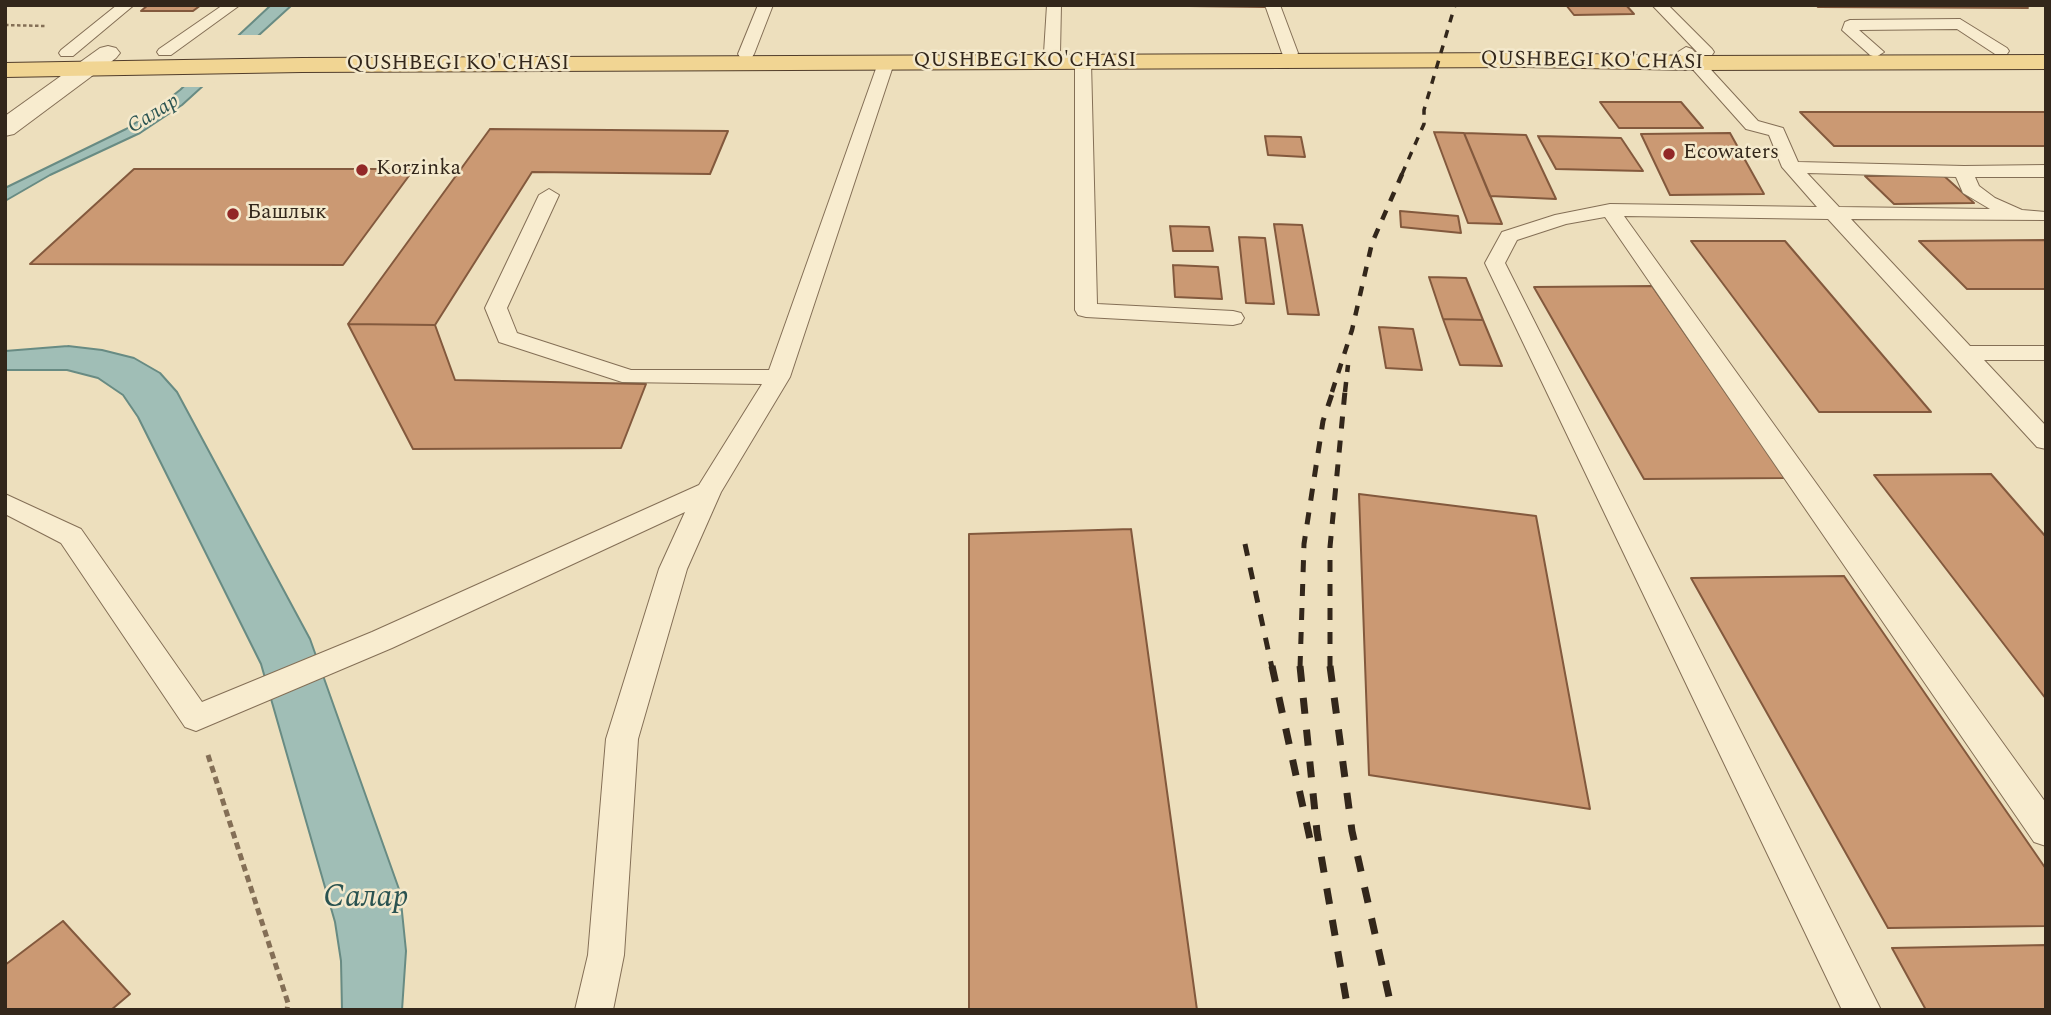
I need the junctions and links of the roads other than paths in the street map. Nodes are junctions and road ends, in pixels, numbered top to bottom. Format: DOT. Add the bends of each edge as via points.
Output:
graph roads {
  1 [pos="127,5"];
  2 [pos="233,5"];
  3 [pos="766,5"];
  4 [pos="1054,5"];
  5 [pos="1272,5"];
  6 [pos="1659,5"];
  7 [pos="2001,51"];
  8 [pos="2046,51"];
  9 [pos="1876,52"];
  10 [pos="5,53"];
  11 [pos="108,53"];
  12 [pos="1290,53"];
  13 [pos="1696,56"];
  14 [pos="168,58"];
  15 [pos="887,58"];
  16 [pos="1051,58"];
  17 [pos="1084,58"];
  18 [pos="744,59"];
  19 [pos="76,61"];
  20 [pos="2046,62"];
  21 [pos="5,70"];
  22 [pos="5,128"];
  23 [pos="1791,167"];
  24 [pos="1964,172"];
  25 [pos="2046,172"];
  26 [pos="549,195"];
  27 [pos="1610,210"];
  28 [pos="1833,212"];
  29 [pos="2043,216"];
  30 [pos="1233,318"];
  31 [pos="1964,353"];
  32 [pos="2046,353"];
  33 [pos="778,377"];
  34 [pos="2046,440"];
  35 [pos="708,491"];
  36 [pos="5,503"];
  37 [pos="196,718"];
  38 [pos="2046,831"];
  39 [pos="594,1010"];
  40 [pos="1862,1010"];
  1 -- 19 [label="lane"];
  2 -- 14 [label="lane"];
  3 -- 18 [label="lane"];
  4 -- 16 [label="lane"];
  5 -- 12 [label="lane"];
  6 -- 13 [label="lane"];
  7 -- 8 [label="main road, QUSHBEGI KO'CHASI"];
  7 -- 9 [label="main road, QUSHBEGI KO'CHASI"];
  7 -- 9 [label="lane" via="1960,24 1850,25"];
  9 -- 13 [label="main road, QUSHBEGI KO'CHASI"];
  10 -- 19 [label="main road, QUSHBEGI KO'CHASI"];
  11 -- 14 [label="main road, QUSHBEGI KO'CHASI"];
  11 -- 19 [label="street"];
  12 -- 13 [label="main road, QUSHBEGI KO'CHASI"];
  12 -- 17 [label="main road, QUSHBEGI KO'CHASI"];
  13 -- 17 [label="main road, QUSHBEGI KO'CHASI"];
  13 -- 20 [label="main road, QUSHBEGI KO'CHASI"];
  13 -- 23 [label="lane" via="1752,125 1777,132"];
  14 -- 18 [label="main road, QUSHBEGI KO'CHASI"];
  14 -- 19 [label="main road, QUSHBEGI KO'CHASI"];
  15 -- 16 [label="main road, QUSHBEGI KO'CHASI"];
  15 -- 18 [label="main road, QUSHBEGI KO'CHASI"];
  15 -- 33 [label="lane"];
  16 -- 17 [label="main road, QUSHBEGI KO'CHASI"];
  17 -- 30 [label="lane" via="1086,310"];
  19 -- 21 [label="main road, QUSHBEGI KO'CHASI"];
  19 -- 22 [label="street"];
  23 -- 24 [label="lane"];
  23 -- 28 [label="lane"];
  24 -- 25 [label="lane"];
  24 -- 29 [label="lane" via="1970,189 1988,202 2005,210"];
  26 -- 33 [label="lane" via="496,308 508,337 630,377"];
  27 -- 28 [label="lane"];
  27 -- 38 [label="lane"];
  27 -- 40 [label="lane" via="1509,236 1495,263"];
  28 -- 29 [label="lane"];
  28 -- 31 [label="lane"];
  31 -- 32 [label="lane"];
  31 -- 34 [label="lane"];
  33 -- 35 [label="lane"];
  35 -- 37 [label="lane" via="382,640"];
  35 -- 39 [label="lane" via="673,569 622,739 606,955"];
  36 -- 37 [label="lane" via="71,536"];
}
